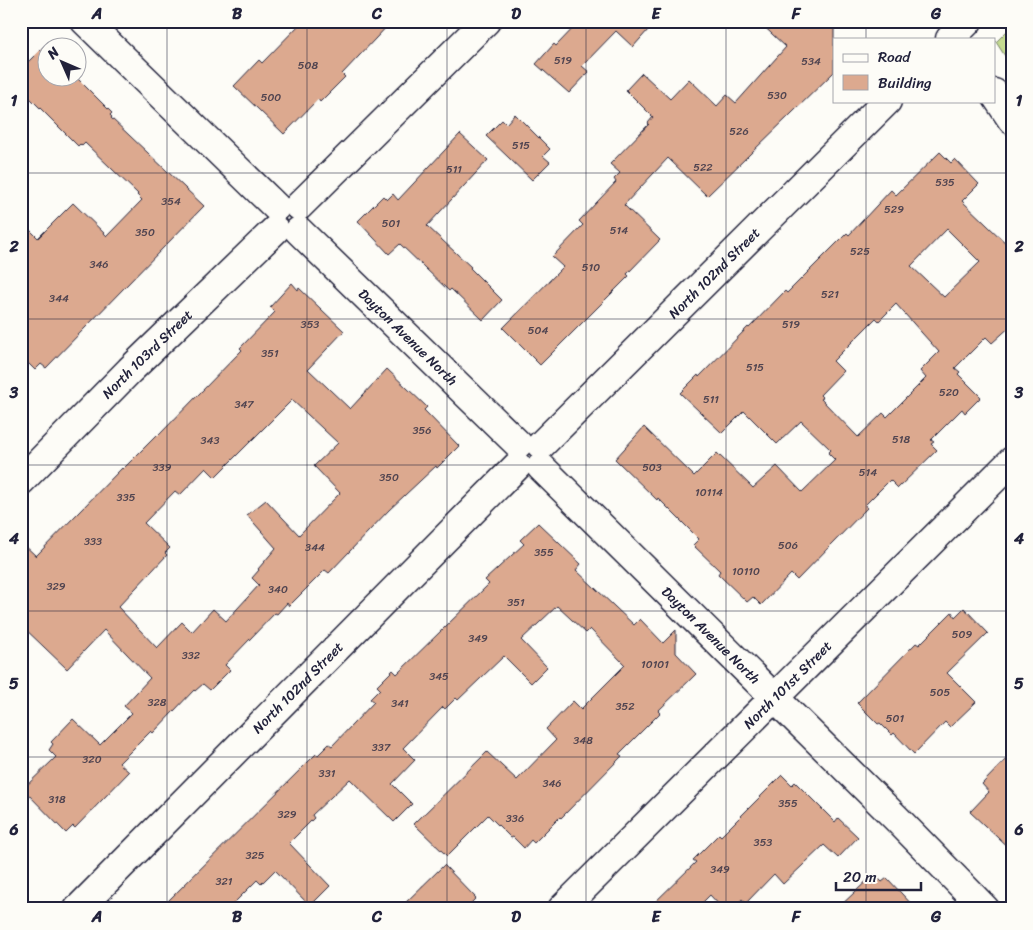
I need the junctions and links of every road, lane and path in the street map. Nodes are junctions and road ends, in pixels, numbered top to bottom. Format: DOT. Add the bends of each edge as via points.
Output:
graph roads {
  1 [pos="85,21"];
  2 [pos="486,21"];
  3 [pos="996,96"];
  4 [pos="886,102"];
  5 [pos="1012,120"];
  6 [pos="287,218"];
  7 [pos="529,455"];
  8 [pos="1012,462"];
  9 [pos="21,481"];
  10 [pos="773,697"];
  11 [pos="78,909"];
  12 [pos="562,909"];
  13 [pos="986,909"];
  1 -- 6 [label="street, Dayton Avenue North"];
  2 -- 6 [label="street, North 103rd Street"];
  3 -- 5 [label="street"];
  4 -- 7 [label="street, North 102nd Street"];
  6 -- 7 [label="street, Dayton Avenue North"];
  6 -- 9 [label="street, North 103rd Street"];
  7 -- 10 [label="street, Dayton Avenue North"];
  7 -- 11 [label="street, North 102nd Street"];
  8 -- 10 [label="street, North 101st Street"];
  10 -- 12 [label="street, North 101st Street"];
  10 -- 13 [label="street, Dayton Avenue North"];
}
